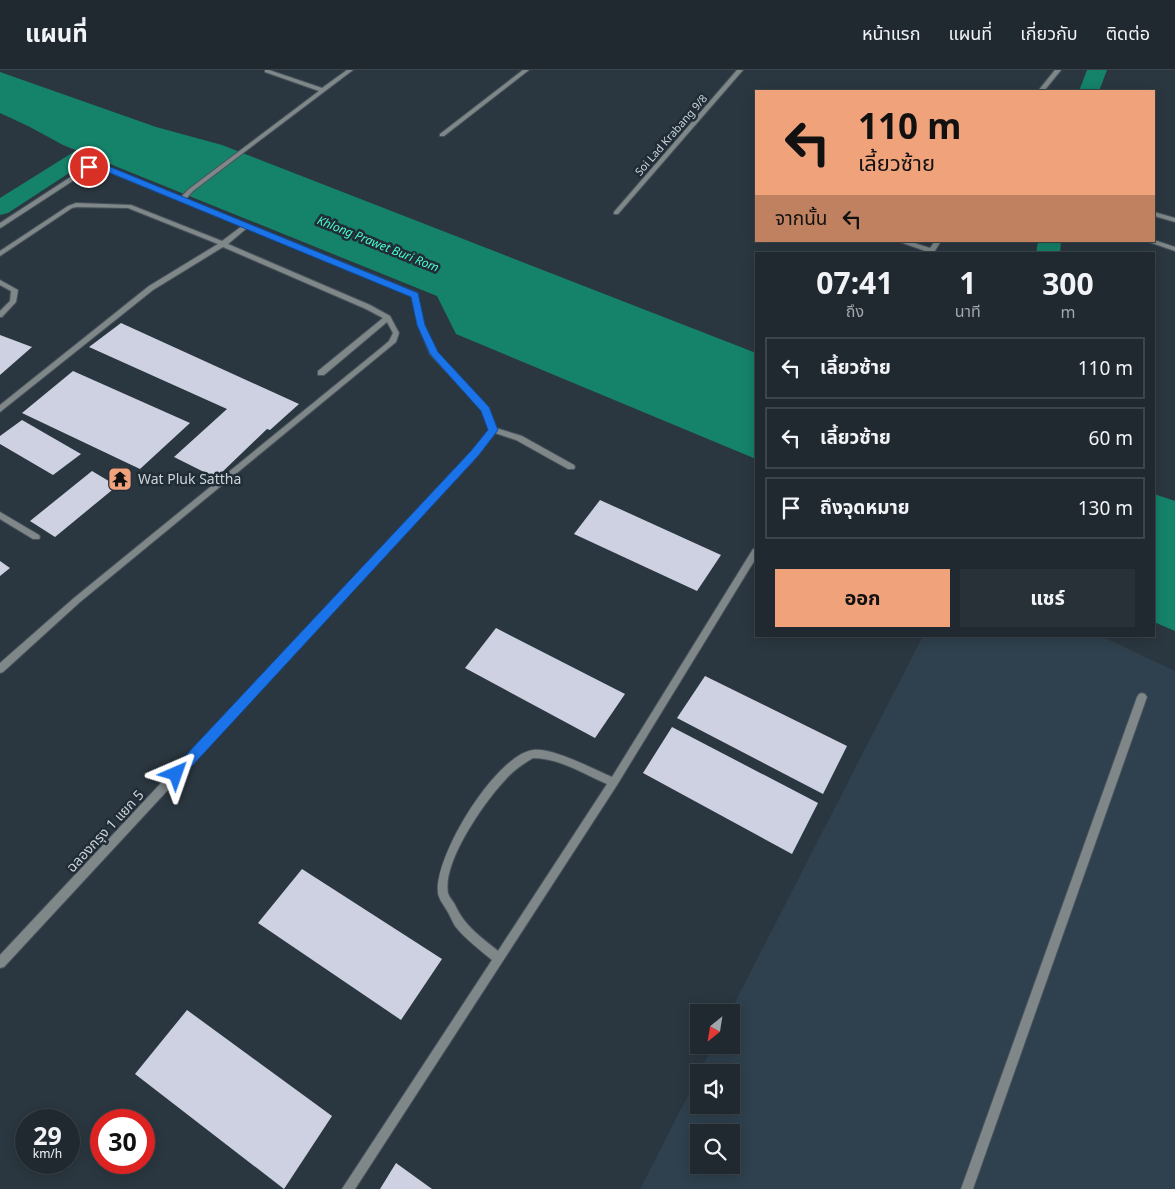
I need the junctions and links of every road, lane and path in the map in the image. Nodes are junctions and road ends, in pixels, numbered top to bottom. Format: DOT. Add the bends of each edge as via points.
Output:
graph roads {
  1 [pos="350,70"];
  2 [pos="526,70"];
  3 [pos="740,70"];
  4 [pos="1058,70"];
  5 [pos="267,71"];
  6 [pos="322,90"];
  7 [pos="1042,90"];
  8 [pos="442,135"];
  9 [pos="181,200"];
  10 [pos="616,213"];
  11 [pos="1155,214"];
  12 [pos="1175,220"];
  13 [pos="0,226"];
  14 [pos="246,226"];
  15 [pos="903,242"];
  16 [pos="1152,242"];
  17 [pos="223,244"];
  18 [pos="1175,249"];
  19 [pos="931,252"];
  20 [pos="0,254"];
  21 [pos="0,282"];
  22 [pos="0,315"];
  23 [pos="388,318"];
  24 [pos="321,373"];
  25 [pos="0,409"];
  26 [pos="493,430"];
  27 [pos="572,467"];
  28 [pos="0,515"];
  29 [pos="36,537"];
  30 [pos="755,553"];
  31 [pos="0,669"];
  32 [pos="1142,697"];
  33 [pos="614,782"];
  34 [pos="499,959"];
  35 [pos="0,963"];
  36 [pos="348,1189"];
  37 [pos="967,1189"];
  1 -- 6 [label="street"];
  2 -- 8 [label="street"];
  3 -- 10 [label="street, Soi Lad Krabang 9/8"];
  4 -- 7 [label="street"];
  5 -- 6 [label="street"];
  6 -- 9 [label="street"];
  9 -- 13 [label="street" via="95,166"];
  9 -- 14 [label="street"];
  11 -- 12 [label="street"];
  14 -- 17 [label="street"];
  14 -- 26 [label="street" via="415,295 421,325 434,354 486,410"];
  15 -- 19 [label="street"];
  16 -- 18 [label="street"];
  17 -- 20 [label="street" via="129,206 76,205"];
  17 -- 23 [label="street"];
  17 -- 25 [label="street" via="151,288"];
  21 -- 22 [label="street" via="15,290 13,302"];
  23 -- 24 [label="street"];
  23 -- 31 [label="street" via="396,333 384,350 77,600"];
  26 -- 27 [label="street" via="519,438"];
  26 -- 35 [label="street, ฉลองกรุง 1 แยก 5" via="475,454"];
  28 -- 29 [label="street"];
  30 -- 33 [label="street"];
  32 -- 37 [label="street"];
  33 -- 34 [label="street"];
  33 -- 34 [label="street" via="548,755 533,754 514,763 476,807 450,858 443,894 461,926"];
  34 -- 36 [label="street"];
}
